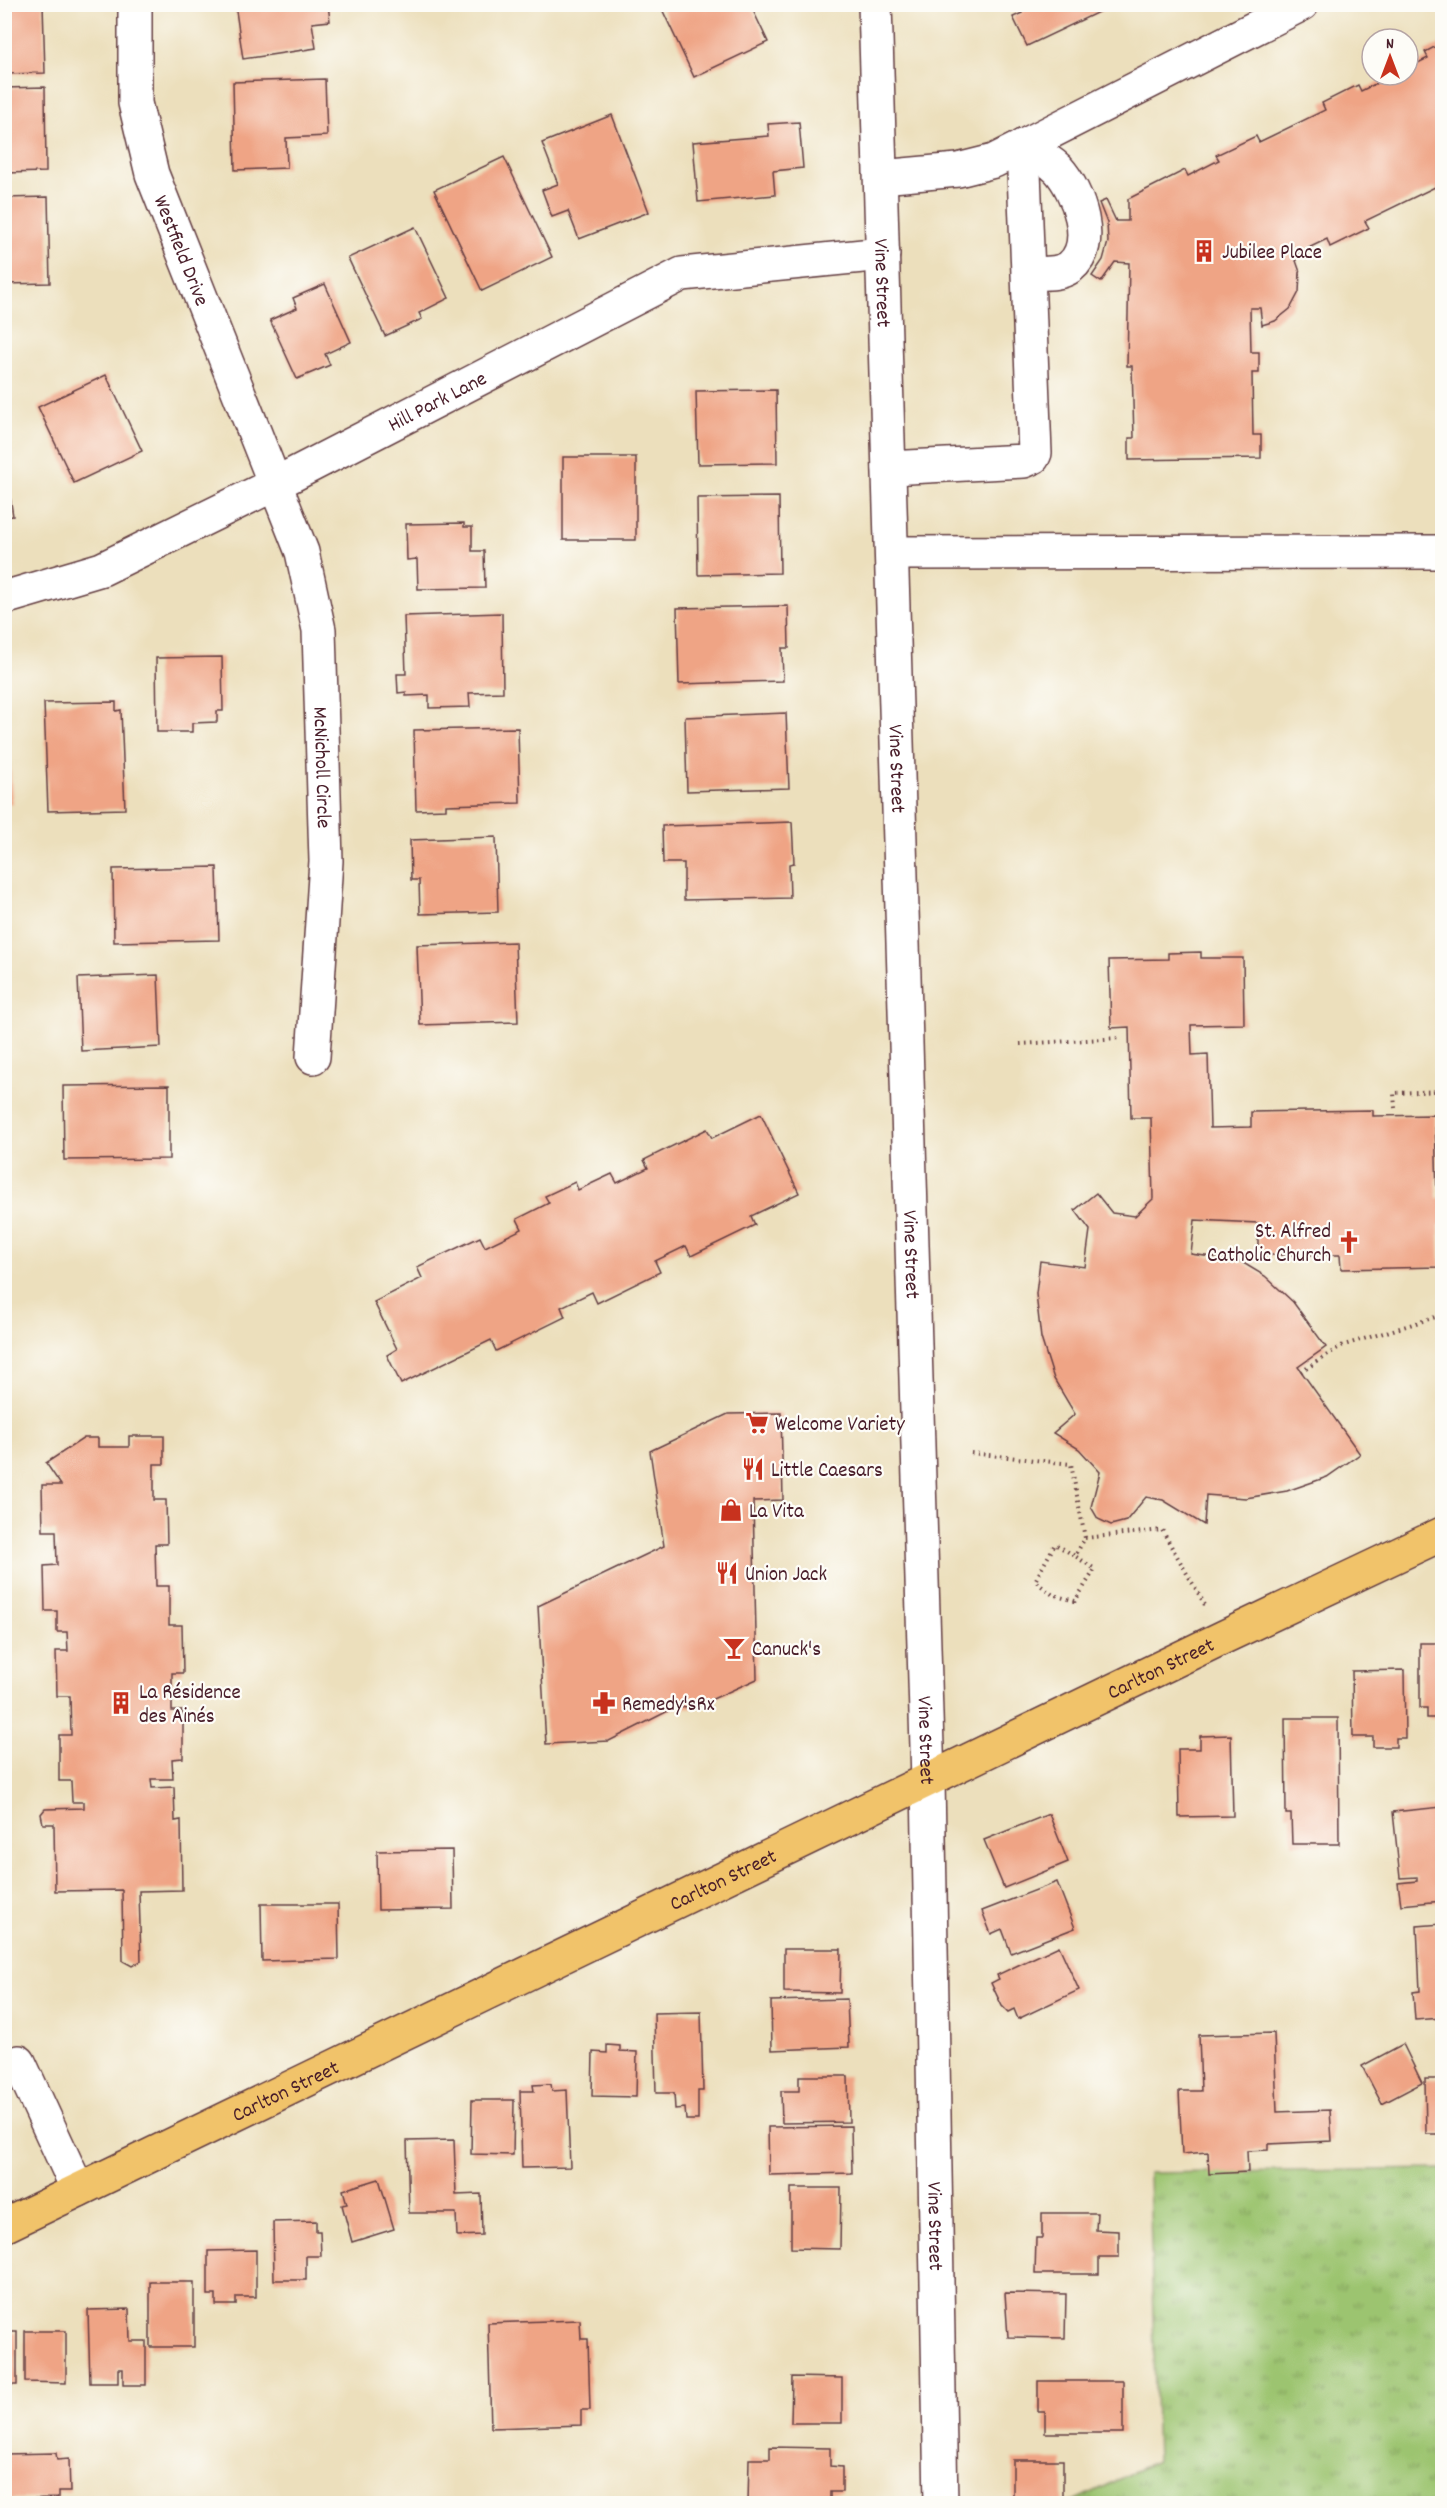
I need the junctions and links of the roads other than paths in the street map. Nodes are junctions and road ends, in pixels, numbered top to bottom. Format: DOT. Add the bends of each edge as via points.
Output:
graph roads {
  1 [pos="135,4"];
  2 [pos="875,4"];
  3 [pos="1302,4"];
  4 [pos="1023,146"];
  5 [pos="880,177"];
  6 [pos="883,254"];
  7 [pos="1029,274"];
  8 [pos="889,468"];
  9 [pos="275,484"];
  10 [pos="1443,552"];
  11 [pos="892,553"];
  12 [pos="4,598"];
  13 [pos="313,1057"];
  14 [pos="1443,1534"];
  15 [pos="928,1781"];
  16 [pos="19,2062"];
  17 [pos="78,2190"];
  18 [pos="4,2226"];
  19 [pos="941,2504"];
  1 -- 9 [label="street, Westfield Drive" via="135,103 152,174"];
  2 -- 5 [label="street, Vine Street"];
  3 -- 4 [label="street"];
  4 -- 5 [label="street" via="977,167"];
  4 -- 7 [label="street"];
  4 -- 7 [label="street" via="1058,170 1067,182 1085,230 1084,245 1069,267"];
  5 -- 6 [label="street, Vine Street"];
  6 -- 8 [label="street, Vine Street"];
  6 -- 9 [label="street, Hill Park Lane" via="682,274"];
  7 -- 8 [label="street" via="1036,448 1033,457 1024,461"];
  8 -- 11 [label="street, Vine Street"];
  9 -- 12 [label="street, Hill Park Lane" via="102,569"];
  9 -- 13 [label="street, McNicholl Circle" via="302,552 319,630 326,861"];
  10 -- 11 [label="street"];
  11 -- 15 [label="street, Vine Street"];
  14 -- 15 [label="main road, Carlton Street"];
  15 -- 17 [label="main road, Carlton Street"];
  15 -- 19 [label="street, Vine Street"];
  16 -- 17 [label="street"];
  17 -- 18 [label="main road, Carlton Street"];
}
